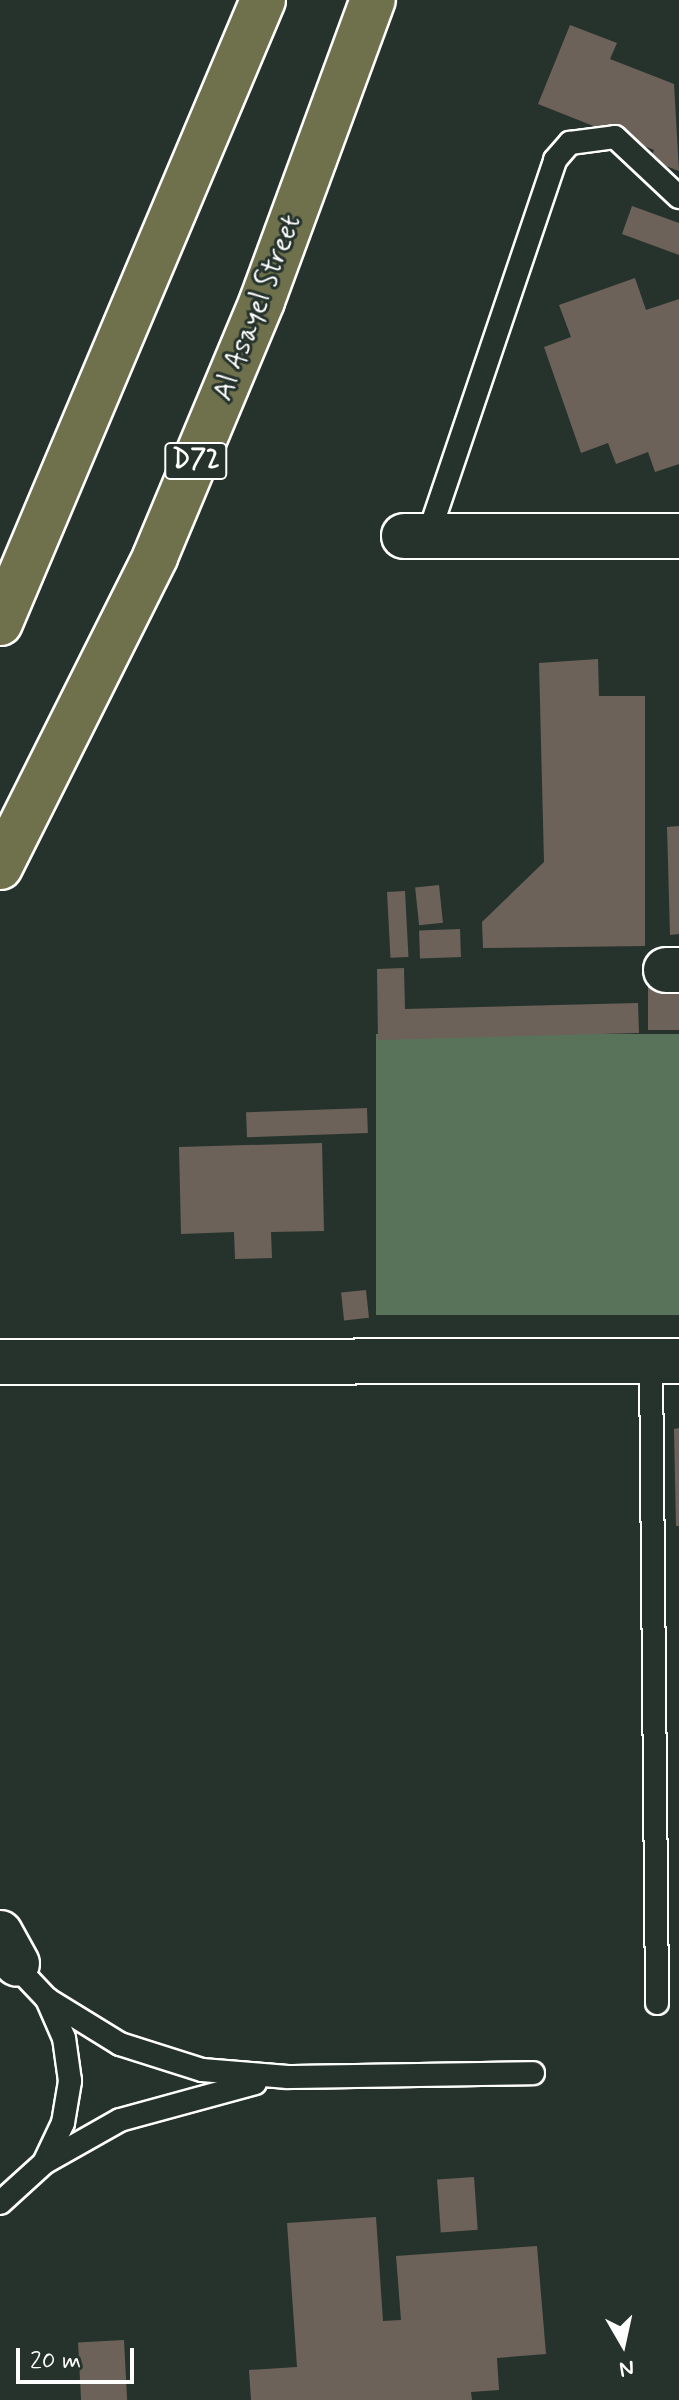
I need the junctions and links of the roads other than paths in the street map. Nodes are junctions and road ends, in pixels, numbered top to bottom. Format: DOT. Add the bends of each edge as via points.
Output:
graph roads {
  1 [pos="373,0"];
  2 [pos="391,0"];
  3 [pos="262,1"];
  4 [pos="358,40"];
  5 [pos="679,197"];
  6 [pos="46,520"];
  7 [pos="416,536"];
  8 [pos="679,536"];
  9 [pos="0,563"];
  10 [pos="0,623"];
  11 [pos="0,867"];
  12 [pos="665,1361"];
  13 [pos="0,1362"];
  14 [pos="6,1950"];
  15 [pos="47,1999"];
  16 [pos="657,2003"];
  17 [pos="533,2073"];
  18 [pos="288,2077"];
  19 [pos="44,2163"];
  20 [pos="5,2200"];
  21 [pos="0,2219"];
  1 -- 4 [label="main road, Al Asayel Street / D72"];
  2 -- 4 [label="main road"];
  3 -- 6 [label="main road"];
  4 -- 11 [label="main road, Al Asayel Street / D72" via="262,301 161,543"];
  5 -- 7 [label="lane" via="615,137 570,143 555,160"];
  6 -- 9 [label="lane"];
  6 -- 10 [label="main road"];
  7 -- 8 [label="street"];
  12 -- 13 [label="street"];
  12 -- 16 [label="lane"];
  14 -- 15 [label="lane"];
  15 -- 18 [label="lane" via="120,2044 202,2070"];
  15 -- 19 [label="lane" via="64,2038 70,2081 63,2123"];
  17 -- 18 [label="lane"];
  18 -- 19 [label="lane" via="202,2092 120,2120"];
  19 -- 20 [label="lane"];
  20 -- 21 [label="lane"];
}
